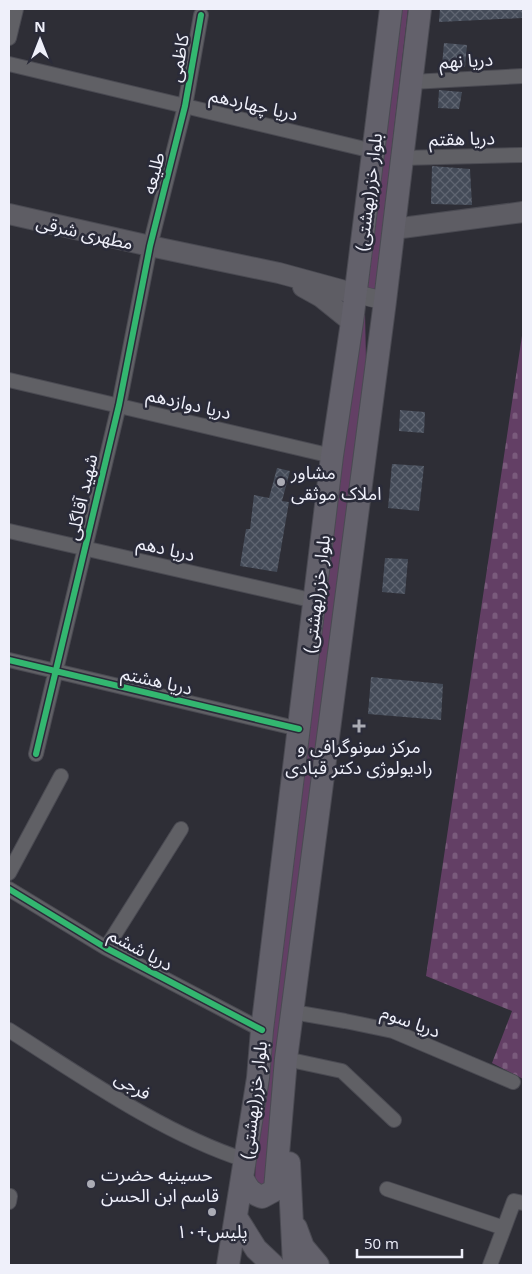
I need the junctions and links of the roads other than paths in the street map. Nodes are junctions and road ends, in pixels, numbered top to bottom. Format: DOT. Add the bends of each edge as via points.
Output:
graph roads {
  1 [pos="16,9"];
  2 [pos="391,9"];
  3 [pos="420,9"];
  4 [pos="202,15"];
  5 [pos="9,38"];
  6 [pos="9,64"];
  7 [pos="523,76"];
  8 [pos="411,82"];
  9 [pos="185,106"];
  10 [pos="373,152"];
  11 [pos="523,155"];
  12 [pos="402,158"];
  13 [pos="523,212"];
  14 [pos="9,214"];
  15 [pos="394,229"];
  16 [pos="150,246"];
  17 [pos="279,273"];
  18 [pos="356,294"];
  19 [pos="385,301"];
  20 [pos="352,322"];
  21 [pos="9,380"];
  22 [pos="119,406"];
  23 [pos="332,456"];
  24 [pos="9,531"];
  25 [pos="85,549"];
  26 [pos="315,600"];
  27 [pos="9,660"];
  28 [pos="56,671"];
  29 [pos="299,729"];
  30 [pos="36,754"];
  31 [pos="61,776"];
  32 [pos="180,829"];
  33 [pos="9,873"];
  34 [pos="9,889"];
  35 [pos="106,948"];
  36 [pos="293,1012"];
  37 [pos="9,1030"];
  38 [pos="262,1030"];
  39 [pos="286,1060"];
  40 [pos="512,1082"];
  41 [pos="394,1120"];
  42 [pos="244,1169"];
  43 [pos="387,1189"];
  44 [pos="523,1203"];
  45 [pos="290,1212"];
  46 [pos="236,1217"];
  47 [pos="504,1228"];
  48 [pos="228,1265"];
  49 [pos="273,1265"];
  50 [pos="294,1265"];
  51 [pos="318,1265"];
  52 [pos="490,1265"];
  1 -- 5 [label="street"];
  2 -- 10 [label="main road, بلوار خزر(بهشتی)"];
  3 -- 8 [label="main road, بلوار خزر(بهشتی)"];
  4 -- 9 [label="street, کاظمی"];
  6 -- 9 [label="street, دریا چهاردهم"];
  7 -- 8 [label="street, دریا نهم"];
  8 -- 12 [label="main road, بلوار خزر(بهشتی)"];
  9 -- 10 [label="street, دریا چهاردهم"];
  9 -- 16 [label="street, طلیعه"];
  10 -- 18 [label="main road, بلوار خزر(بهشتی)"];
  11 -- 12 [label="street, دریا هقتم"];
  12 -- 15 [label="main road, بلوار خزر(بهشتی)"];
  13 -- 15 [label="main road"];
  14 -- 16 [label="main road, مطهری شرقی"];
  15 -- 19 [label="main road, بلوار خزر(بهشتی)"];
  16 -- 17 [label="main road, مطهری شرقی"];
  16 -- 22 [label="street, شهید آقاگلی"];
  17 -- 18 [label="main road"];
  17 -- 20 [label="main road" via="321,297"];
  18 -- 19 [label="street"];
  18 -- 20 [label="main road, بلوار خزر(بهشتی)"];
  19 -- 36 [label="main road, بلوار خزر(بهشتی)"];
  20 -- 23 [label="main road, بلوار خزر(بهشتی)"];
  21 -- 22 [label="street, دریا دوازدهم"];
  22 -- 23 [label="street, دریا دوازدهم"];
  22 -- 25 [label="street, شهید آقاگلی"];
  23 -- 26 [label="main road, بلوار خزر(بهشتی)"];
  24 -- 25 [label="street, دریا دهم"];
  25 -- 26 [label="street, دریا دهم"];
  25 -- 28 [label="street, شهید آقاگلی"];
  26 -- 29 [label="main road, بلوار خزر(بهشتی)"];
  27 -- 28 [label="street, دریا هشتم"];
  28 -- 29 [label="street, دریا هشتم"];
  28 -- 30 [label="street, شهید آقاگلی"];
  29 -- 38 [label="main road, بلوار خزر(بهشتی)"];
  31 -- 33 [label="street"];
  32 -- 35 [label="street"];
  34 -- 35 [label="street, دریا ششم"];
  35 -- 38 [label="street, دریا ششم"];
  36 -- 39 [label="main road, بلوار خزر(بهشتی)"];
  36 -- 40 [label="street, دریا سوم" via="393,1031"];
  37 -- 42 [label="street, فرجی" via="121,1101 219,1151"];
  38 -- 42 [label="main road, بلوار خزر(بهشتی)"];
  39 -- 41 [label="street" via="342,1071"];
  39 -- 42 [label="main road" via="275,1190 262,1196 254,1194 248,1189"];
  39 -- 45 [label="main road"];
  42 -- 46 [label="main road, بلوار خزر(بهشتی)"];
  43 -- 47 [label="street"];
  44 -- 47 [label="street" via="514,1201"];
  45 -- 50 [label="main road"];
  45 -- 51 [label="main road" via="303,1247"];
  46 -- 48 [label="main road, بلوار خزر(بهشتی)"];
  46 -- 49 [label="main road" via="256,1249"];
  47 -- 52 [label="street"];
}
